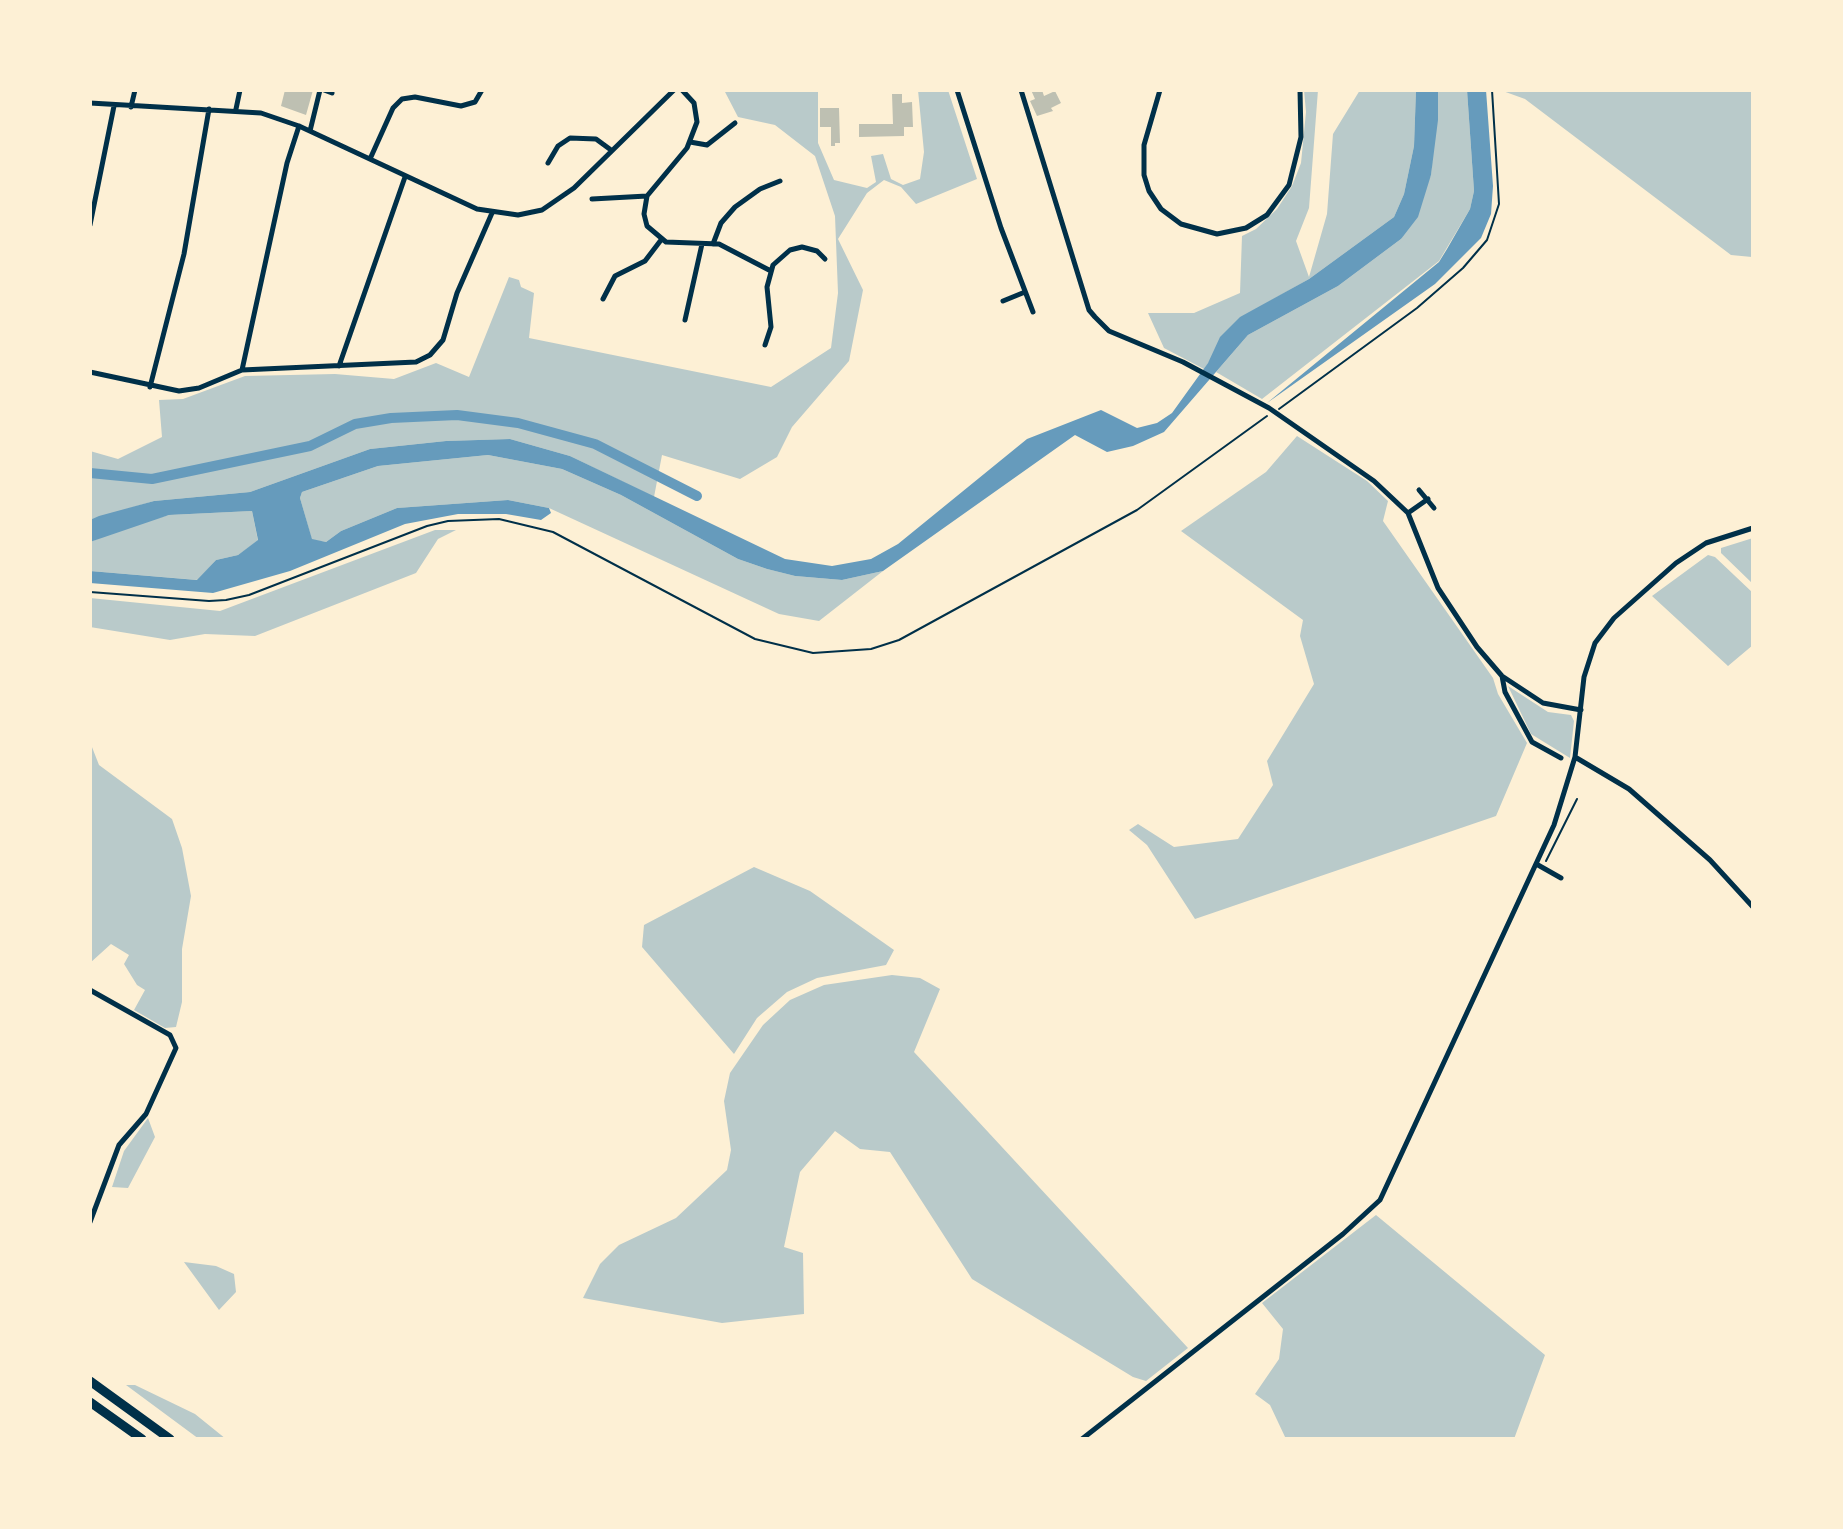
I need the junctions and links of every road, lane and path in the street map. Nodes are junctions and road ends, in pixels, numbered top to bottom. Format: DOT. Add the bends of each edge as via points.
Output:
graph roads {
  1 [pos="135,90"];
  2 [pos="240,90"];
  3 [pos="322,90"];
  4 [pos="482,90"];
  5 [pos="674,90"];
  6 [pos="682,90"];
  7 [pos="957,90"];
  8 [pos="1021,90"];
  9 [pos="1160,90"];
  10 [pos="1300,90"];
  11 [pos="1492,90"];
  12 [pos="332,93"];
  13 [pos="90,103"];
  14 [pos="114,106"];
  15 [pos="131,107"];
  16 [pos="209,109"];
  17 [pos="236,109"];
  18 [pos="735,123"];
  19 [pos="299,126"];
  20 [pos="310,131"];
  21 [pos="690,142"];
  22 [pos="611,150"];
  23 [pos="370,159"];
  24 [pos="548,163"];
  25 [pos="405,177"];
  26 [pos="780,181"];
  27 [pos="647,196"];
  28 [pos="592,199"];
  29 [pos="492,213"];
  30 [pos="90,225"];
  31 [pos="661,240"];
  32 [pos="702,244"];
  33 [pos="713,244"];
  34 [pos="825,259"];
  35 [pos="769,270"];
  36 [pos="1025,292"];
  37 [pos="603,299"];
  38 [pos="1003,301"];
  39 [pos="1033,312"];
  40 [pos="685,320"];
  41 [pos="765,345"];
  42 [pos="339,366"];
  43 [pos="242,370"];
  44 [pos="90,372"];
  45 [pos="150,387"];
  46 [pos="1272,410"];
  47 [pos="1419,490"];
  48 [pos="1428,499"];
  49 [pos="1434,508"];
  50 [pos="1408,513"];
  51 [pos="1753,528"];
  52 [pos="90,592"];
  53 [pos="1502,676"];
  54 [pos="1581,710"];
  55 [pos="1575,757"];
  56 [pos="1561,758"];
  57 [pos="1577,799"];
  58 [pos="1538,865"];
  59 [pos="1561,878"];
  60 [pos="1753,907"];
  61 [pos="90,990"];
  62 [pos="90,1222"];
  63 [pos="90,1381"];
  64 [pos="90,1402"];
  65 [pos="142,1439"];
  66 [pos="170,1439"];
  67 [pos="1082,1439"];
  1 -- 15 [label="street"];
  2 -- 17 [label="street"];
  3 -- 12 [label="street"];
  3 -- 20 [label="street"];
  4 -- 23 [label="street" via="475,102 461,106 402,99"];
  5 -- 22 [label="street"];
  6 -- 21 [label="street" via="696,109"];
  7 -- 36 [label="street"];
  8 -- 46 [label="street" via="1089,310 1109,331 1183,362"];
  9 -- 10 [label="street" via="1144,145 1149,191 1181,224 1217,234 1246,228 1267,215 1289,185 1301,137"];
  11 -- 46 [label="path" via="1499,204 1487,240 1417,308"];
  13 -- 14 [label="street"];
  14 -- 15 [label="street"];
  14 -- 30 [label="street"];
  15 -- 16 [label="street"];
  16 -- 17 [label="street"];
  16 -- 45 [label="street" via="184,254"];
  17 -- 19 [label="street"];
  18 -- 21 [label="street" via="707,145"];
  19 -- 20 [label="street"];
  19 -- 43 [label="street"];
  20 -- 23 [label="street"];
  21 -- 27 [label="street"];
  22 -- 24 [label="street" via="596,139 570,138"];
  22 -- 29 [label="street" via="552,205 531,213"];
  23 -- 25 [label="street"];
  25 -- 29 [label="street"];
  25 -- 42 [label="street"];
  26 -- 33 [label="street" via="735,207"];
  27 -- 28 [label="street"];
  27 -- 31 [label="street" via="645,220"];
  29 -- 42 [label="street" via="437,348 416,362"];
  31 -- 32 [label="street"];
  31 -- 37 [label="street" via="645,261 615,276"];
  32 -- 33 [label="street"];
  32 -- 40 [label="street"];
  33 -- 35 [label="street"];
  34 -- 35 [label="street" via="810,248 796,247"];
  35 -- 41 [label="street" via="771,327"];
  36 -- 38 [label="street"];
  36 -- 39 [label="street"];
  42 -- 43 [label="street"];
  43 -- 45 [label="street" via="189,390"];
  44 -- 45 [label="street"];
  46 -- 50 [label="street" via="1374,481"];
  46 -- 52 [label="path" via="1137,510 899,640 871,649 813,653 755,639 553,532 499,519 427,526 226,600"];
  47 -- 48 [label="street"];
  48 -- 49 [label="street"];
  48 -- 50 [label="street"];
  50 -- 53 [label="street" via="1438,588"];
  51 -- 54 [label="street" via="1706,543 1614,618 1595,643"];
  53 -- 54 [label="street" via="1543,703"];
  53 -- 56 [label="street" via="1532,742"];
  54 -- 55 [label="street"];
  55 -- 58 [label="street"];
  55 -- 60 [label="street" via="1629,789 1710,860"];
  57 -- 58 [label="path" via="1550,859"];
  58 -- 59 [label="street"];
  58 -- 67 [label="street" via="1380,1200"];
  61 -- 62 [label="street" via="170,1035 176,1048 146,1114 119,1145"];
  63 -- 66 [label="highway"];
  64 -- 65 [label="highway"];
}
